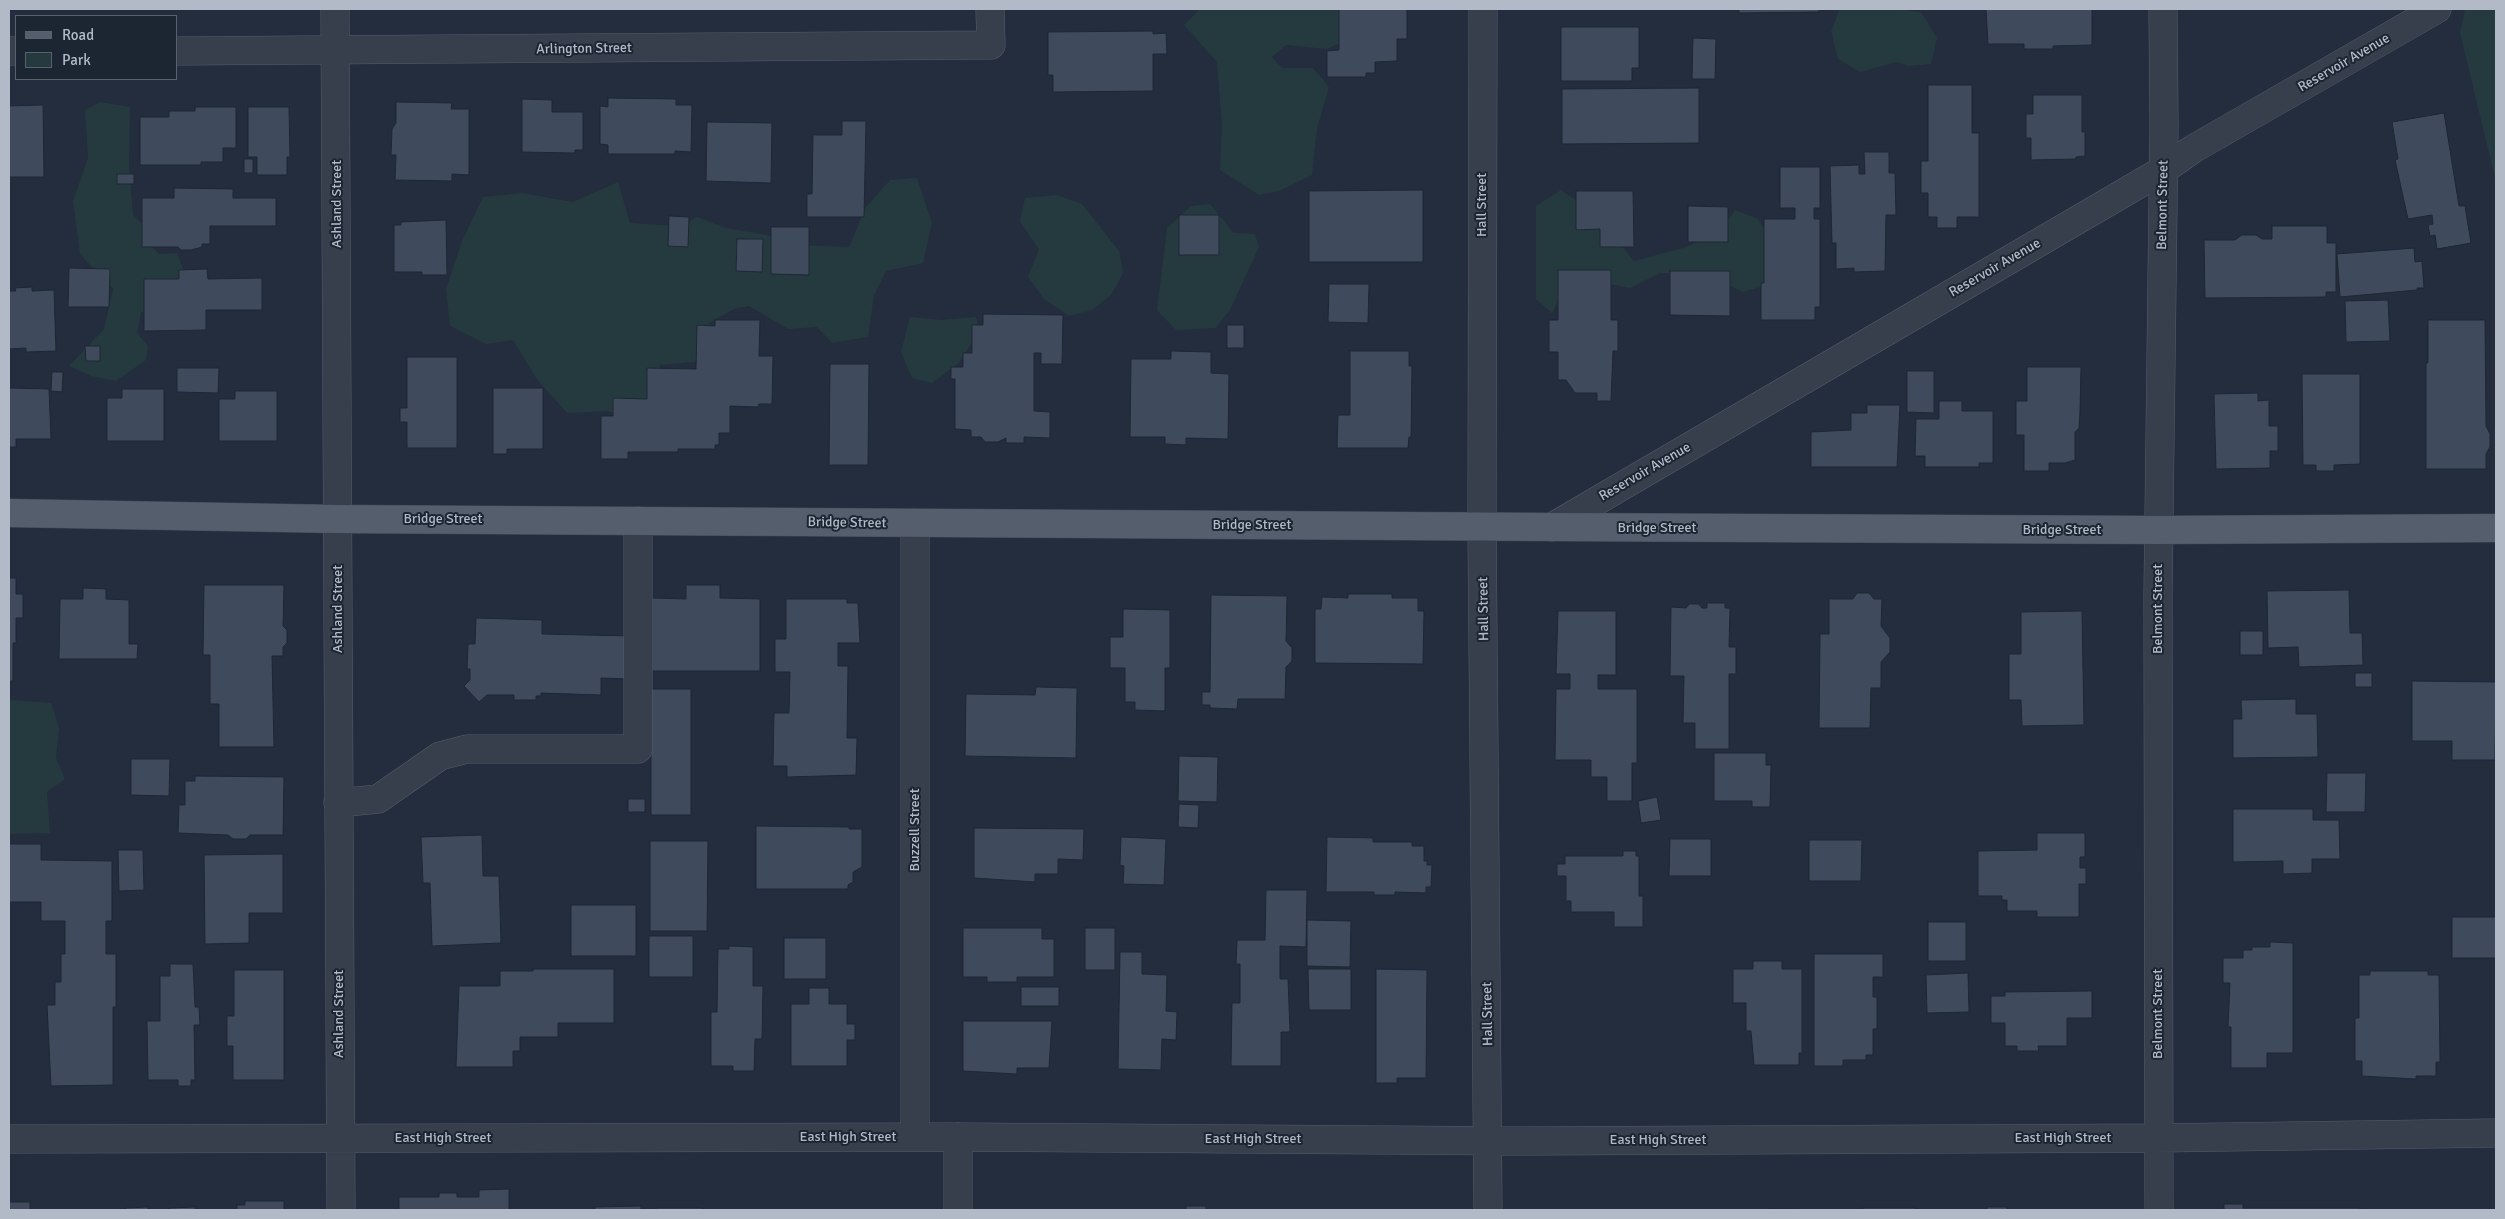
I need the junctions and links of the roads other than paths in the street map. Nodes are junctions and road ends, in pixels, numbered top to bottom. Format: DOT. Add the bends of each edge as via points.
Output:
graph roads {
  1 [pos="335,9"];
  2 [pos="990,9"];
  3 [pos="1482,9"];
  4 [pos="2163,9"];
  5 [pos="2437,9"];
  6 [pos="178,51"];
  7 [pos="336,51"];
  8 [pos="2163,170"];
  9 [pos="9,513"];
  10 [pos="337,518"];
  11 [pos="638,521"];
  12 [pos="915,523"];
  13 [pos="1482,527"];
  14 [pos="1552,527"];
  15 [pos="2496,528"];
  16 [pos="2158,530"];
  17 [pos="338,803"];
  18 [pos="2496,1133"];
  19 [pos="915,1137"];
  20 [pos="958,1137"];
  21 [pos="340,1138"];
  22 [pos="2158,1138"];
  23 [pos="9,1139"];
  24 [pos="1489,1141"];
  25 [pos="341,1210"];
  26 [pos="958,1210"];
  27 [pos="1488,1210"];
  28 [pos="2159,1210"];
  1 -- 7 [label="street, Ashland Street"];
  2 -- 7 [label="street, Arlington Street" via="991,45"];
  3 -- 13 [label="street, Hall Street"];
  4 -- 8 [label="street, Belmont Street"];
  5 -- 8 [label="street, Reservoir Avenue" via="2193,149"];
  6 -- 7 [label="street, Arlington Street"];
  7 -- 10 [label="street, Ashland Street"];
  8 -- 14 [label="street, Reservoir Avenue"];
  8 -- 16 [label="street, Belmont Street"];
  9 -- 10 [label="main road, Bridge Street"];
  10 -- 11 [label="main road, Bridge Street"];
  10 -- 17 [label="street, Ashland Street"];
  11 -- 12 [label="main road, Bridge Street"];
  11 -- 17 [label="street" via="638,749 467,749 440,756 378,798"];
  12 -- 13 [label="main road, Bridge Street"];
  12 -- 19 [label="street, Buzzell Street"];
  13 -- 14 [label="main road, Bridge Street"];
  13 -- 24 [label="street, Hall Street"];
  14 -- 16 [label="main road, Bridge Street"];
  15 -- 16 [label="main road, Bridge Street"];
  16 -- 22 [label="street, Belmont Street"];
  17 -- 21 [label="street, Ashland Street"];
  18 -- 22 [label="street, East High Street"];
  19 -- 20 [label="street, East High Street"];
  19 -- 21 [label="street, East High Street"];
  20 -- 24 [label="street, East High Street"];
  20 -- 26 [label="street"];
  21 -- 23 [label="street, East High Street"];
  21 -- 25 [label="street, Ashland Street"];
  22 -- 24 [label="street, East High Street"];
  22 -- 28 [label="street, Belmont Street"];
  24 -- 27 [label="street, Hall Street"];
}
